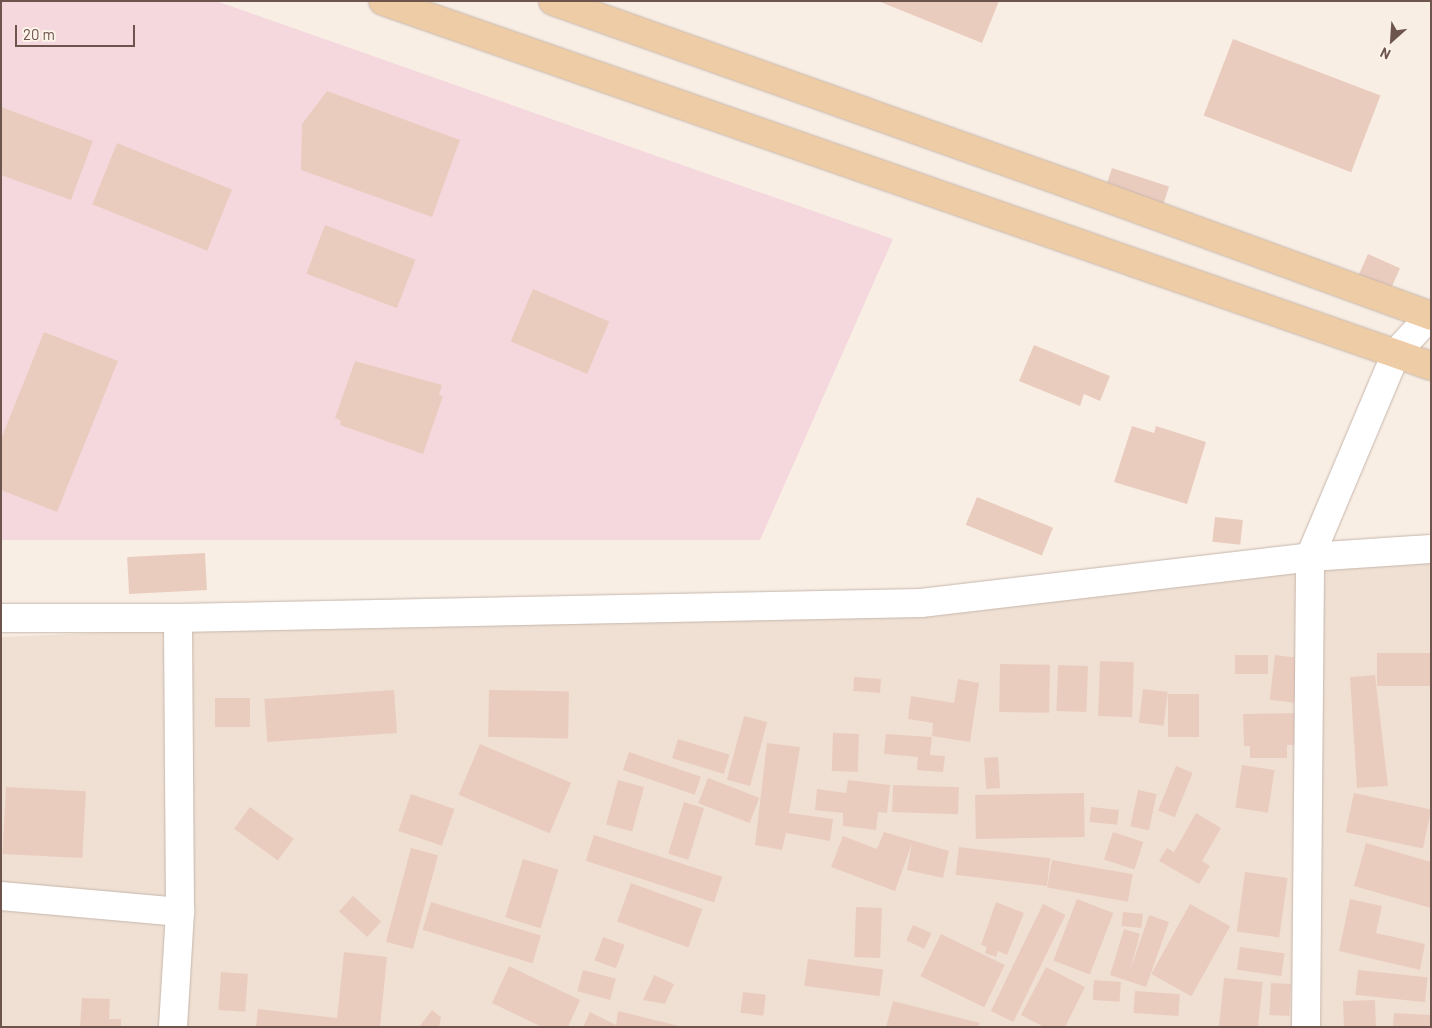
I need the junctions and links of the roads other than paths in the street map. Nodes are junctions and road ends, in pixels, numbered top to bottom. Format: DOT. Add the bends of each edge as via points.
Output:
graph roads {
  1 [pos="383,1"];
  2 [pos="553,1"];
  3 [pos="1430,316"];
  4 [pos="1396,353"];
  5 [pos="1431,366"];
  6 [pos="1431,549"];
  7 [pos="1310,557"];
  8 [pos="1,618"];
  9 [pos="178,618"];
  10 [pos="1,896"];
  11 [pos="180,912"];
  12 [pos="173,1027"];
  13 [pos="1306,1027"];
  1 -- 4 [label="main road"];
  2 -- 3 [label="main road" via="1060,180"];
  3 -- 4 [label="street"];
  4 -- 5 [label="main road"];
  4 -- 7 [label="street"];
  6 -- 7 [label="street"];
  7 -- 9 [label="street" via="920,603"];
  7 -- 13 [label="street"];
  8 -- 9 [label="street"];
  9 -- 11 [label="street"];
  10 -- 11 [label="street"];
  11 -- 12 [label="street"];
}
